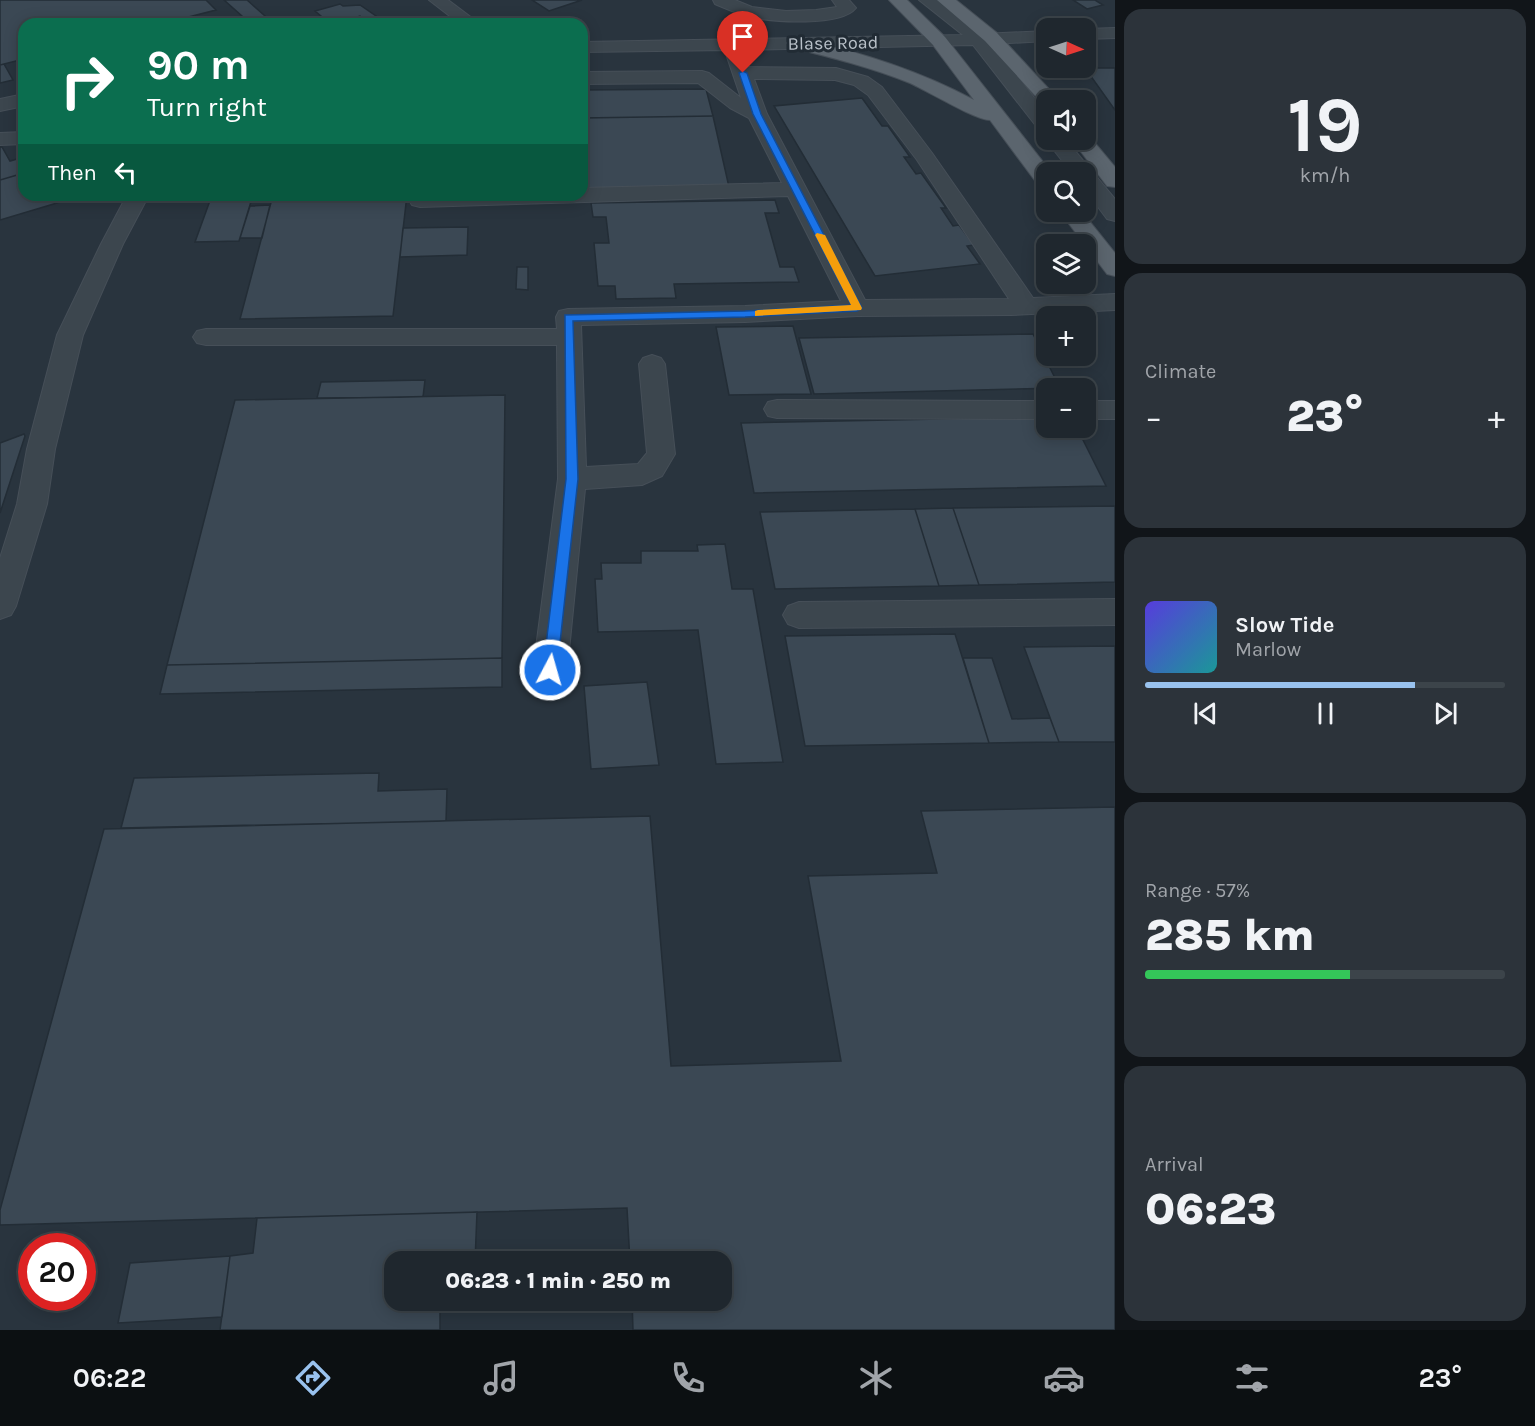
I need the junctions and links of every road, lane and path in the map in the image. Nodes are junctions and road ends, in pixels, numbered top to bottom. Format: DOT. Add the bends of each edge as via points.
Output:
graph roads {
  1 [pos="437,0"];
  2 [pos="721,0"];
  3 [pos="785,0"];
  4 [pos="840,0"];
  5 [pos="897,0"];
  6 [pos="912,0"];
  7 [pos="927,0"];
  8 [pos="945,0"];
  9 [pos="749,12"];
  10 [pos="462,18"];
  11 [pos="1115,33"];
  12 [pos="1096,34"];
  13 [pos="1036,36"];
  14 [pos="984,38"];
  15 [pos="947,40"];
  16 [pos="795,43"];
  17 [pos="730,44"];
  18 [pos="588,47"];
  19 [pos="743,73"];
  20 [pos="588,78"];
  21 [pos="1036,100"];
  22 [pos="18,101"];
  23 [pos="1036,102"];
  24 [pos="0,105"];
  25 [pos="757,114"];
  26 [pos="1000,122"];
  27 [pos="1064,150"];
  28 [pos="1090,150"];
  29 [pos="1074,162"];
  30 [pos="1036,167"];
  31 [pos="1115,181"];
  32 [pos="796,189"];
  33 [pos="1096,190"];
  34 [pos="588,195"];
  35 [pos="135,201"];
  36 [pos="1115,214"];
  37 [pos="1079,222"];
  38 [pos="1115,269"];
  39 [pos="1115,302"];
  40 [pos="1026,306"];
  41 [pos="857,308"];
  42 [pos="206,337"];
  43 [pos="570,337"];
  44 [pos="652,364"];
  45 [pos="777,409"];
  46 [pos="1036,410"];
  47 [pos="1096,410"];
  48 [pos="1115,410"];
  49 [pos="572,479"];
  50 [pos="0,606"];
  51 [pos="1115,612"];
  52 [pos="799,615"];
  53 [pos="550,670"];
  1 -- 10 [label="lane"];
  2 -- 9 [label="lane"];
  3 -- 9 [label="lane"];
  4 -- 9 [label="lane" via="846,9 832,14"];
  5 -- 15 [label="main road"];
  6 -- 15 [label="lane"];
  7 -- 14 [label="lane"];
  8 -- 14 [label="main road"];
  11 -- 12 [label="lane"];
  13 -- 14 [label="lane, Blase Road"];
  14 -- 15 [label="lane, Blase Road"];
  14 -- 21 [label="lane" via="1009,75"];
  15 -- 16 [label="lane, Blase Road"];
  15 -- 23 [label="lane"];
  15 -- 26 [label="main road"];
  16 -- 17 [label="lane, Blase Road"];
  16 -- 26 [label="main road" via="892,68 942,89"];
  17 -- 18 [label="lane, Blase Road"];
  17 -- 19 [label="lane"];
  19 -- 25 [label="lane"];
  19 -- 40 [label="lane" via="836,74 867,84 925,157"];
  20 -- 25 [label="lane" via="702,77"];
  22 -- 24 [label="lane"];
  25 -- 32 [label="lane"];
  26 -- 30 [label="main road"];
  27 -- 29 [label="lane"];
  28 -- 31 [label="main road"];
  32 -- 34 [label="lane"];
  32 -- 41 [label="lane"];
  33 -- 36 [label="lane"];
  35 -- 50 [label="lane" via="70,335 43,439 32,504"];
  37 -- 38 [label="main road"];
  39 -- 40 [label="lane"];
  40 -- 41 [label="lane"];
  41 -- 43 [label="lane" via="568,317"];
  42 -- 43 [label="lane"];
  43 -- 49 [label="lane"];
  44 -- 49 [label="lane" via="661,454 652,469 642,474"];
  45 -- 46 [label="lane"];
  47 -- 48 [label="lane"];
  49 -- 53 [label="lane"];
  51 -- 52 [label="lane"];
}
